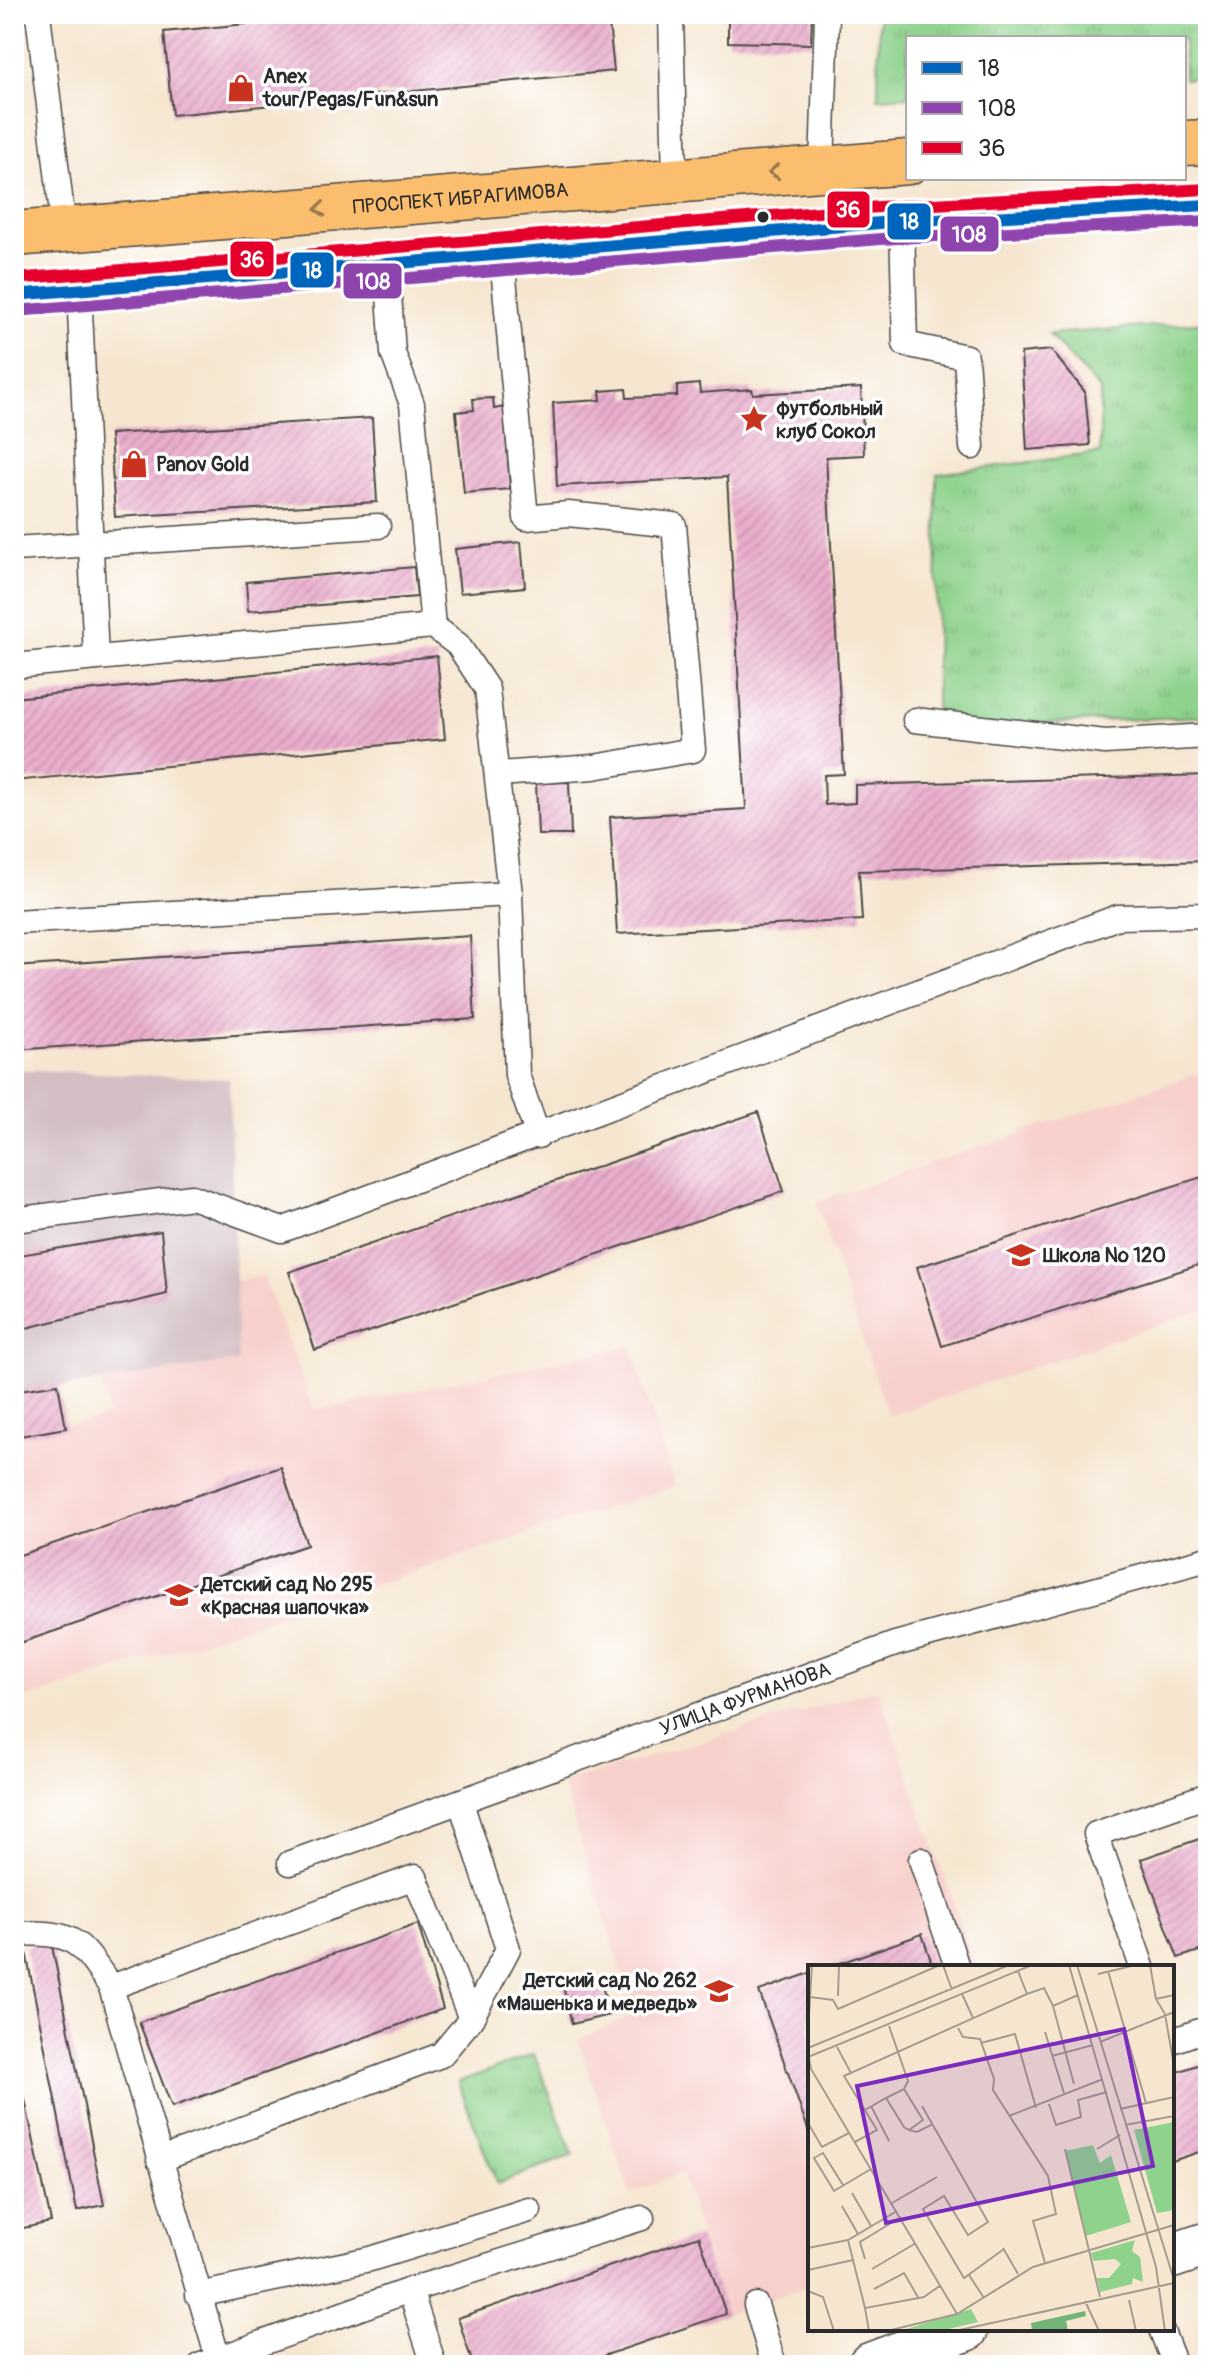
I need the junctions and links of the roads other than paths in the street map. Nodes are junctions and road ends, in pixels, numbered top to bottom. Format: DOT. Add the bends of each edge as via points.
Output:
graph roads {
  1 [pos="38,14"];
  2 [pos="671,14"];
  3 [pos="827,14"];
  4 [pos="1208,142"];
  5 [pos="1186,143"];
  6 [pos="906,162"];
  7 [pos="822,167"];
  8 [pos="675,180"];
  9 [pos="1208,205"];
  10 [pos="902,222"];
  11 [pos="64,230"];
  12 [pos="14,234"];
  13 [pos="502,256"];
  14 [pos="387,265"];
  15 [pos="79,289"];
  16 [pos="14,295"];
  17 [pos="972,447"];
  18 [pos="378,526"];
  19 [pos="91,544"];
  20 [pos="14,549"];
  21 [pos="433,626"];
  22 [pos="96,658"];
  23 [pos="14,666"];
  24 [pos="915,720"];
  25 [pos="1208,736"];
  26 [pos="499,774"];
  27 [pos="510,894"];
  28 [pos="1208,915"];
  29 [pos="14,922"];
  30 [pos="538,1136"];
  31 [pos="14,1220"];
  32 [pos="1208,1559"];
  33 [pos="1208,1795"];
  34 [pos="461,1803"];
  35 [pos="921,1860"];
  36 [pos="290,1863"];
  37 [pos="14,1934"];
  38 [pos="956,1965"];
  39 [pos="1141,1965"];
  40 [pos="111,1987"];
  41 [pos="471,2019"];
  42 [pos="1208,2028"];
  43 [pos="1174,2040"];
  44 [pos="159,2160"];
  45 [pos="529,2210"];
  46 [pos="642,2218"];
  47 [pos="410,2290"];
  48 [pos="198,2295"];
  49 [pos="756,2305"];
  50 [pos="961,2331"];
  51 [pos="1162,2331"];
  52 [pos="209,2362"];
  53 [pos="434,2365"];
  54 [pos="774,2365"];
  55 [pos="870,2365"];
  56 [pos="1175,2365"];
  1 -- 11 [label="lane"];
  2 -- 8 [label="lane"];
  3 -- 7 [label="lane"];
  4 -- 5 [label="main road"];
  6 -- 7 [label="main road, ПРОСПЕКТ ИБРАГИМОВА"];
  7 -- 8 [label="main road, ПРОСПЕКТ ИБРАГИМОВА, one-way"];
  8 -- 11 [label="main road, ПРОСПЕКТ ИБРАГИМОВА, one-way"];
  9 -- 10 [label="main road"];
  10 -- 13 [label="main road"];
  10 -- 17 [label="lane" via="905,352 966,357"];
  11 -- 12 [label="main road, ПРОСПЕКТ ИБРАГИМОВА"];
  13 -- 14 [label="main road"];
  13 -- 26 [label="lane" via="526,518 568,514 674,525 693,750 594,767"];
  14 -- 15 [label="main road"];
  14 -- 21 [label="lane" via="393,353 412,404"];
  15 -- 16 [label="main road"];
  15 -- 19 [label="lane"];
  18 -- 19 [label="lane"];
  19 -- 20 [label="lane"];
  19 -- 22 [label="lane"];
  21 -- 22 [label="lane"];
  21 -- 26 [label="lane" via="458,645 487,689"];
  22 -- 23 [label="lane"];
  24 -- 25 [label="lane" via="1105,742"];
  26 -- 27 [label="lane"];
  27 -- 29 [label="lane"];
  27 -- 30 [label="lane" via="517,1075"];
  28 -- 30 [label="lane" via="1118,917"];
  30 -- 31 [label="lane" via="282,1230 192,1197"];
  32 -- 34 [label="lane, УЛИЦА ФУРМАНОВА" via="895,1644"];
  33 -- 39 [label="lane" via="1096,1834"];
  34 -- 36 [label="lane, УЛИЦА ФУРМАНОВА"];
  34 -- 41 [label="lane" via="508,1949"];
  35 -- 38 [label="lane"];
  37 -- 40 [label="lane" via="49,1932 82,1945"];
  40 -- 41 [label="lane" via="415,1877"];
  40 -- 44 [label="lane"];
  41 -- 44 [label="lane" via="441,2055"];
  42 -- 43 [label="lane"];
  44 -- 48 [label="lane"];
  45 -- 48 [label="lane" via="370,2259"];
  46 -- 47 [label="lane"];
  47 -- 52 [label="lane"];
  47 -- 53 [label="lane"];
  48 -- 52 [label="lane"];
  49 -- 54 [label="lane"];
  50 -- 55 [label="street"];
  51 -- 56 [label="lane"];
}
